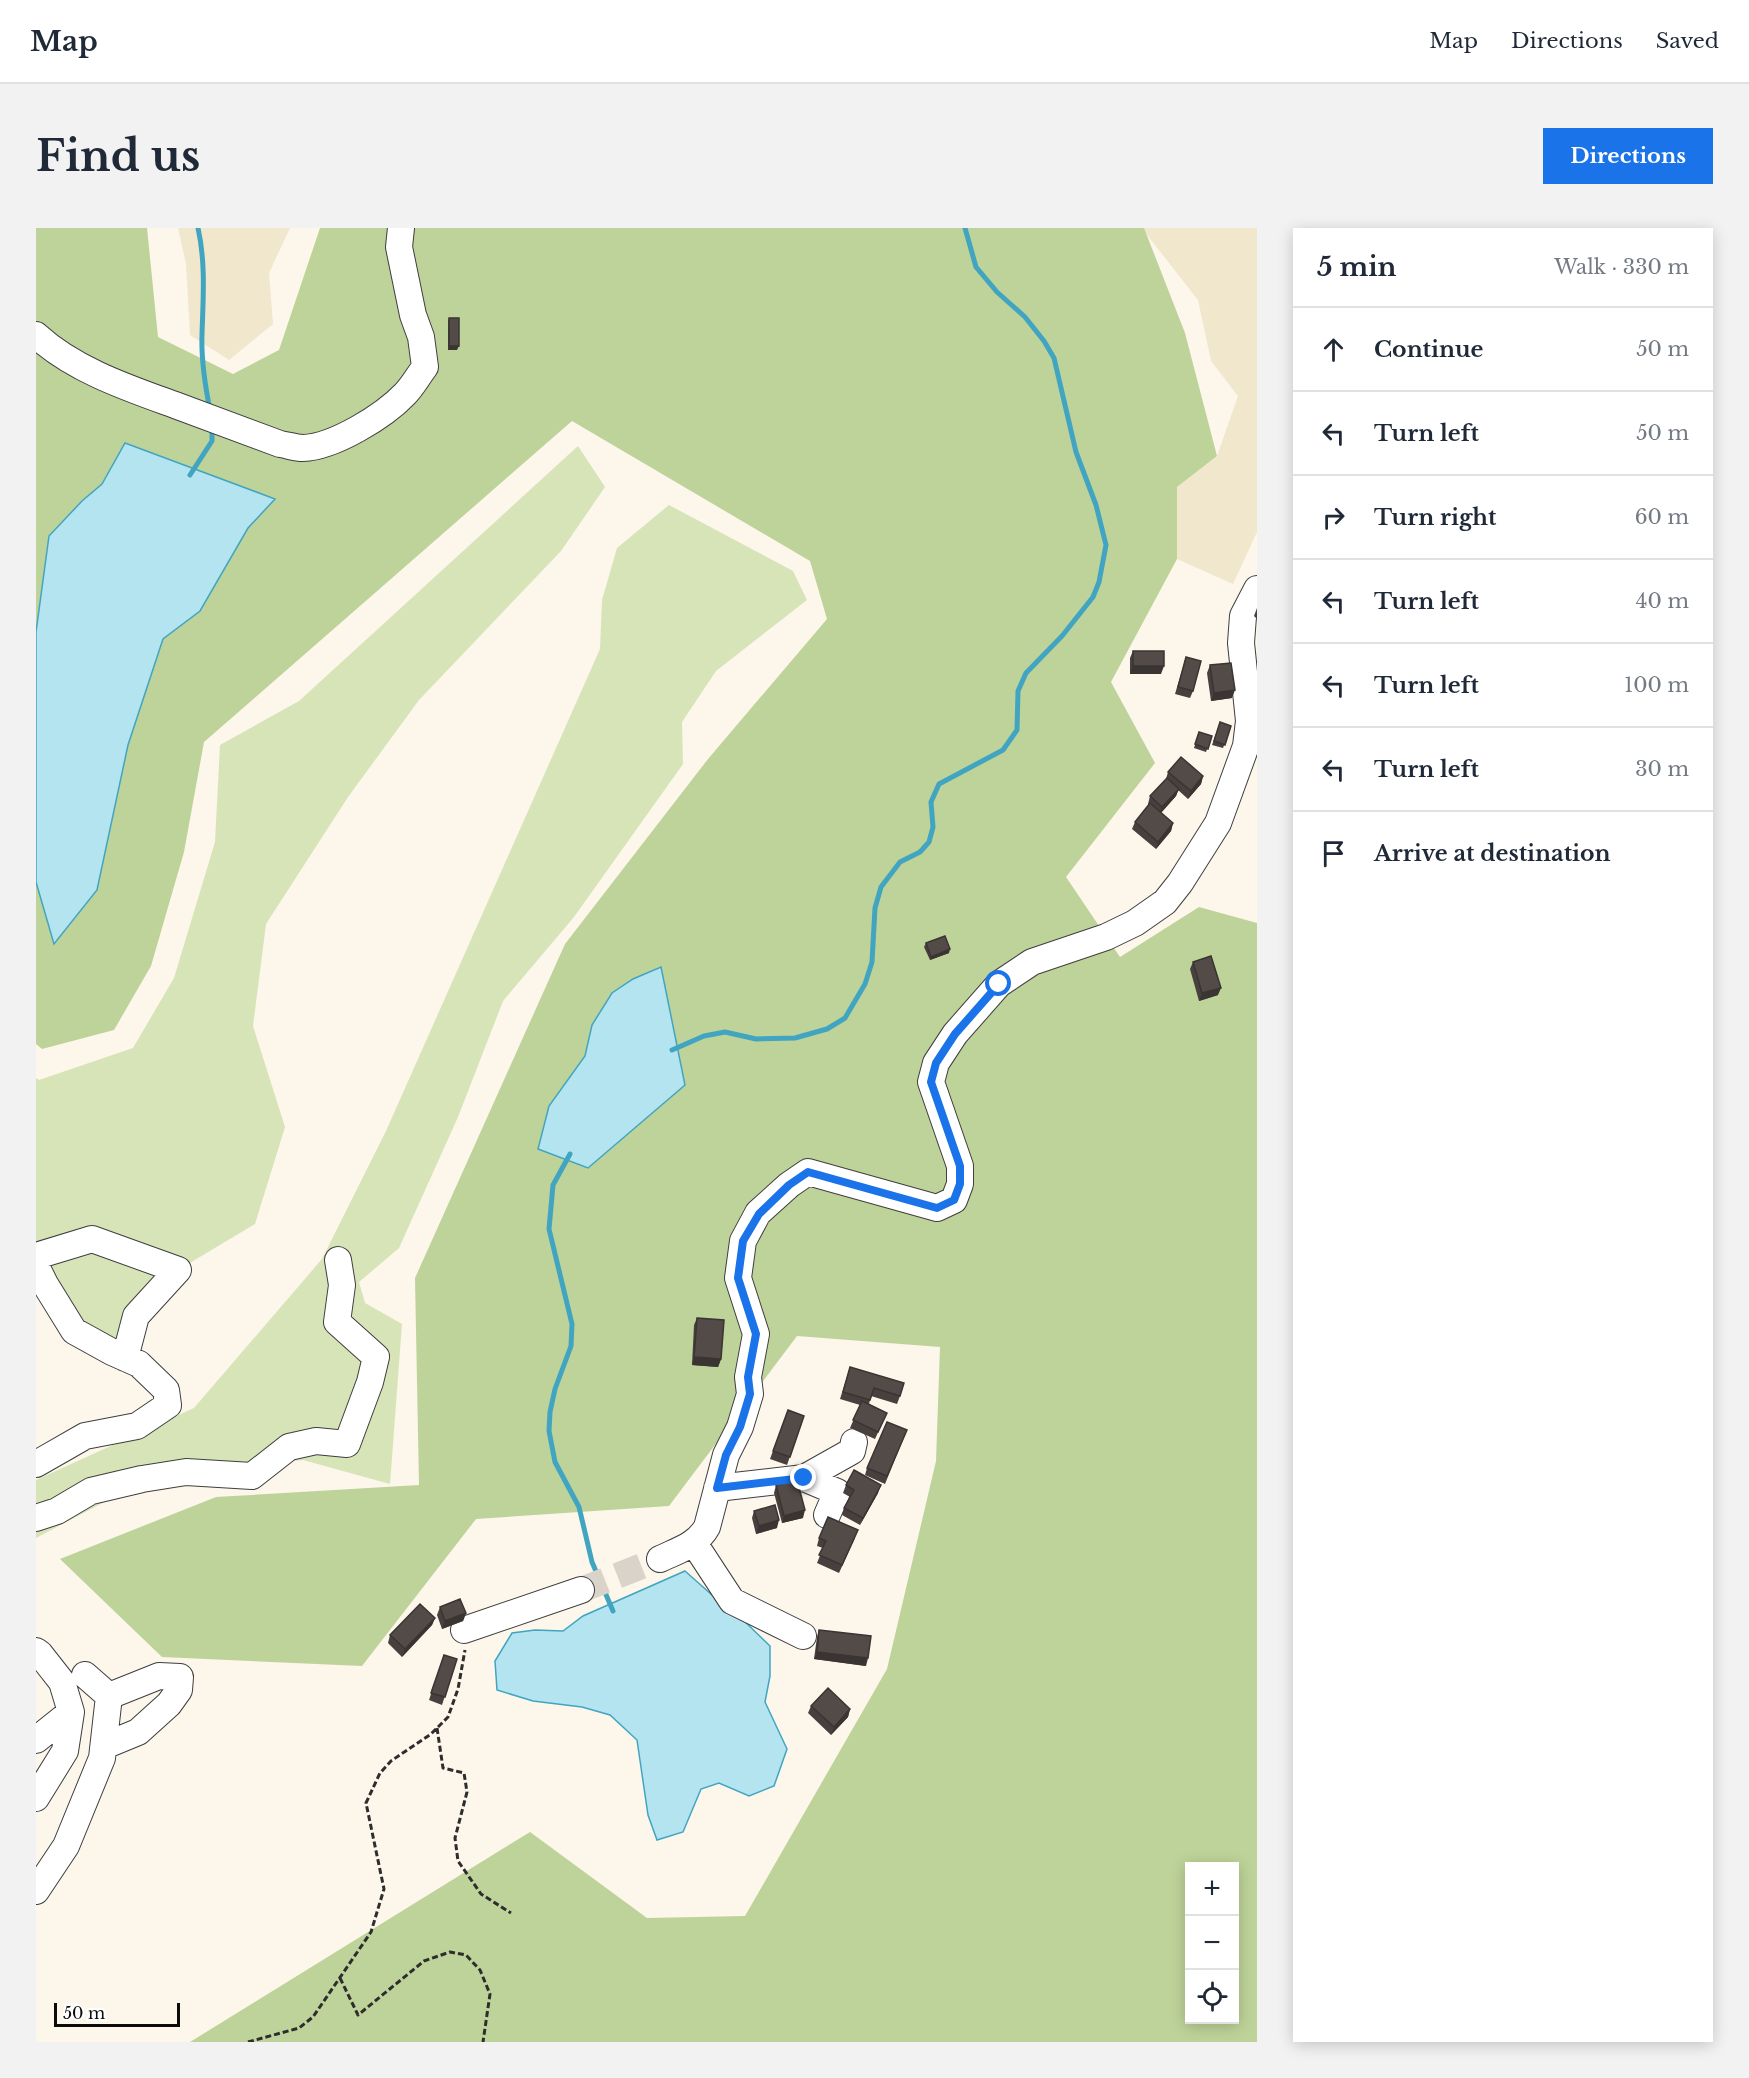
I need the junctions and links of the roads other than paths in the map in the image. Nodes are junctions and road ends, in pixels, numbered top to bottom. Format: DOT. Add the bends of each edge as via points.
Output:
graph roads {
  1 [pos="401,228"];
  2 [pos="36,335"];
  3 [pos="1257,589"];
  4 [pos="36,1256"];
  5 [pos="338,1260"];
  6 [pos="36,1266"];
  7 [pos="125,1358"];
  8 [pos="855,1442"];
  9 [pos="36,1464"];
  10 [pos="804,1478"];
  11 [pos="717,1488"];
  12 [pos="827,1515"];
  13 [pos="36,1518"];
  14 [pos="694,1543"];
  15 [pos="660,1559"];
  16 [pos="580,1590"];
  17 [pos="464,1630"];
  18 [pos="803,1636"];
  19 [pos="36,1651"];
  20 [pos="85,1675"];
  21 [pos="109,1696"];
  22 [pos="71,1712"];
  23 [pos="36,1740"];
  24 [pos="104,1746"];
  25 [pos="36,1798"];
  26 [pos="36,1891"];
  1 -- 2 [label="street" via="399,247 425,367 405,394 382,412 352,432 325,443 302,448 280,444 147,395 94,372 50,348"];
  3 -- 11 [label="street" via="1244,616 1241,643 1249,721 1246,746 1218,823 1180,883 1166,902 1135,923 1032,962 999,984 955,1034 936,1063 931,1082 960,1166 960,1184 954,1200 937,1208 808,1172 759,1214 743,1241 738,1278 756,1334 748,1377 750,1394"];
  4 -- 7 [label="street" via="92,1239 178,1270 136,1316"];
  5 -- 13 [label="street" via="342,1285 338,1322 376,1357 348,1444 316,1441 289,1447 252,1476 186,1472 91,1491"];
  6 -- 7 [label="street" via="74,1331"];
  7 -- 9 [label="street" via="139,1364 166,1390 168,1405 138,1426 85,1436"];
  8 -- 10 [label="street" via="852,1451"];
  10 -- 11 [label="street"];
  10 -- 12 [label="street" via="837,1492"];
  11 -- 14 [label="street" via="708,1527"];
  14 -- 15 [label="street"];
  14 -- 18 [label="street" via="732,1601"];
  16 -- 17 [label="street"];
  19 -- 22 [label="street" via="62,1682"];
  20 -- 21 [label="street"];
  21 -- 24 [label="street"];
  21 -- 24 [label="street" via="159,1676 180,1677 179,1690 138,1732"];
  22 -- 23 [label="street"];
  22 -- 25 [label="street" via="65,1750"];
  24 -- 26 [label="street" via="66,1846"];
}
